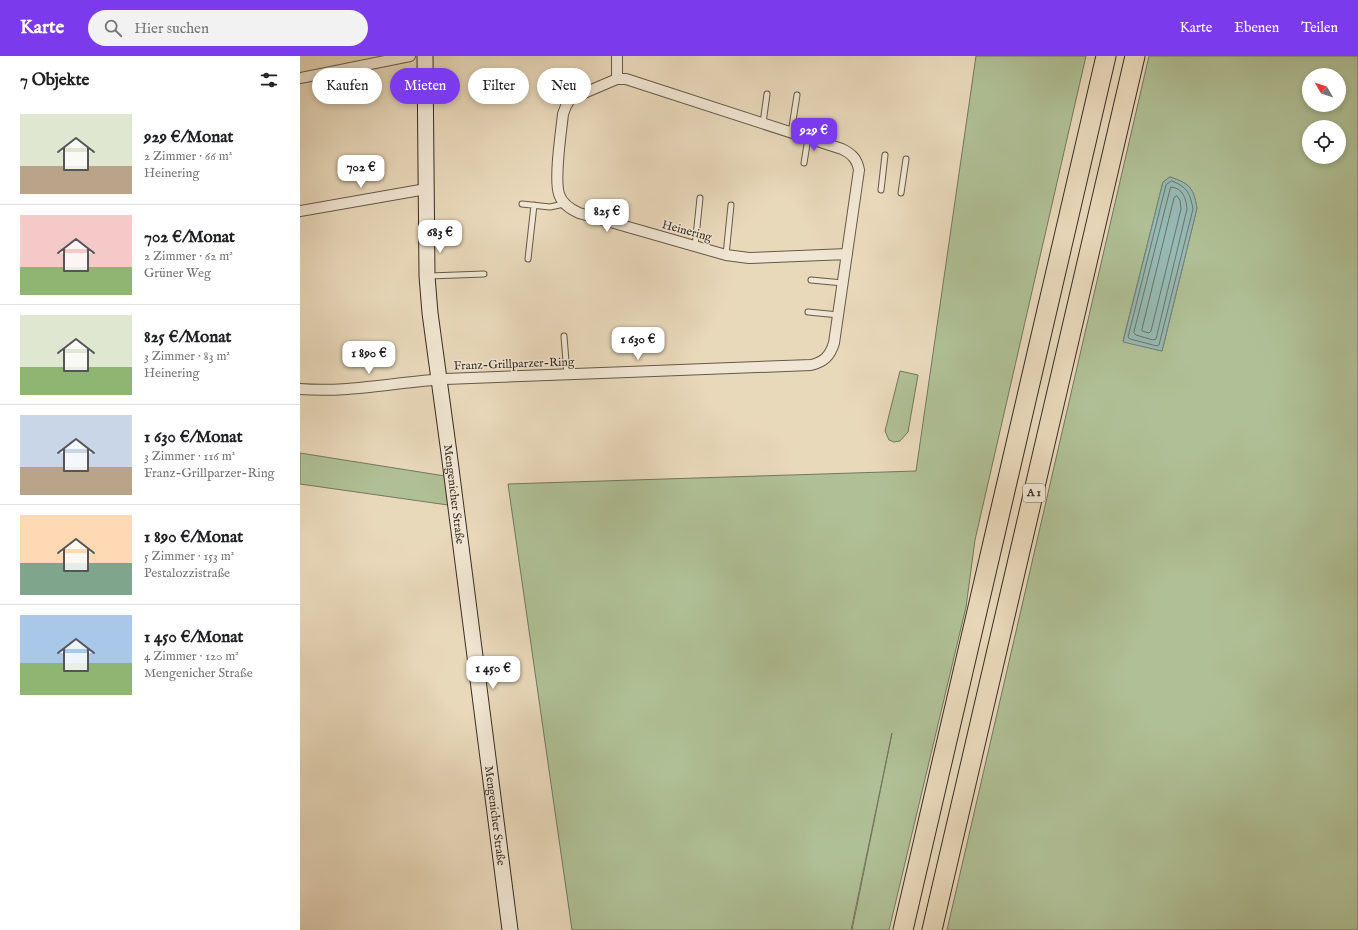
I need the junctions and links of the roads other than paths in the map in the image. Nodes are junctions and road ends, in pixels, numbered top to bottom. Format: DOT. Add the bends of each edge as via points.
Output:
graph roads {
  1 [pos="410,56"];
  2 [pos="425,56"];
  3 [pos="617,56"];
  4 [pos="1106,56"];
  5 [pos="1135,56"];
  6 [pos="300,78"];
  7 [pos="618,79"];
  8 [pos="767,94"];
  9 [pos="797,95"];
  10 [pos="763,124"];
  11 [pos="792,133"];
  12 [pos="808,138"];
  13 [pos="885,155"];
  14 [pos="906,159"];
  15 [pos="804,163"];
  16 [pos="426,188"];
  17 [pos="881,190"];
  18 [pos="900,193"];
  19 [pos="700,198"];
  20 [pos="522,204"];
  21 [pos="565,204"];
  22 [pos="534,205"];
  23 [pos="731,205"];
  24 [pos="300,211"];
  25 [pos="695,246"];
  26 [pos="847,254"];
  27 [pos="726,255"];
  28 [pos="528,259"];
  29 [pos="484,274"];
  30 [pos="427,276"];
  31 [pos="811,280"];
  32 [pos="843,283"];
  33 [pos="808,312"];
  34 [pos="838,314"];
  35 [pos="564,336"];
  36 [pos="567,375"];
  37 [pos="439,380"];
  38 [pos="300,389"];
  39 [pos="510,930"];
  40 [pos="904,930"];
  41 [pos="932,930"];
  1 -- 6 [label="street"];
  2 -- 16 [label="street, Mengenicher Straße"];
  3 -- 7 [label="street"];
  4 -- 40 [label="highway, A 1"];
  5 -- 41 [label="highway, A 1"];
  7 -- 10 [label="street" via="631,80"];
  7 -- 21 [label="street" via="570,99 566,106 557,176 559,194"];
  8 -- 10 [label="lane"];
  9 -- 11 [label="lane"];
  10 -- 11 [label="street"];
  11 -- 12 [label="street"];
  12 -- 15 [label="lane"];
  12 -- 26 [label="street" via="842,149 856,159 859,170"];
  13 -- 17 [label="lane"];
  14 -- 18 [label="lane"];
  16 -- 24 [label="street"];
  16 -- 30 [label="street, Mengenicher Straße"];
  19 -- 25 [label="lane"];
  20 -- 22 [label="lane"];
  21 -- 22 [label="lane" via="550,207"];
  21 -- 25 [label="street, Heinering" via="579,213"];
  22 -- 28 [label="lane"];
  23 -- 27 [label="lane"];
  25 -- 27 [label="street, Heinering"];
  26 -- 27 [label="street, Heinering" via="749,258"];
  26 -- 32 [label="street"];
  29 -- 30 [label="lane"];
  30 -- 37 [label="street, Mengenicher Straße"];
  31 -- 32 [label="lane"];
  32 -- 34 [label="street"];
  33 -- 34 [label="lane"];
  34 -- 36 [label="street, Franz-Grillparzer-Ring" via="836,335 830,355 826,360 811,365"];
  35 -- 36 [label="lane"];
  36 -- 37 [label="street, Franz-Grillparzer-Ring"];
  37 -- 38 [label="street, Franz-Grillparzer-Ring" via="344,389"];
  37 -- 39 [label="street, Mengenicher Straße"];
}
